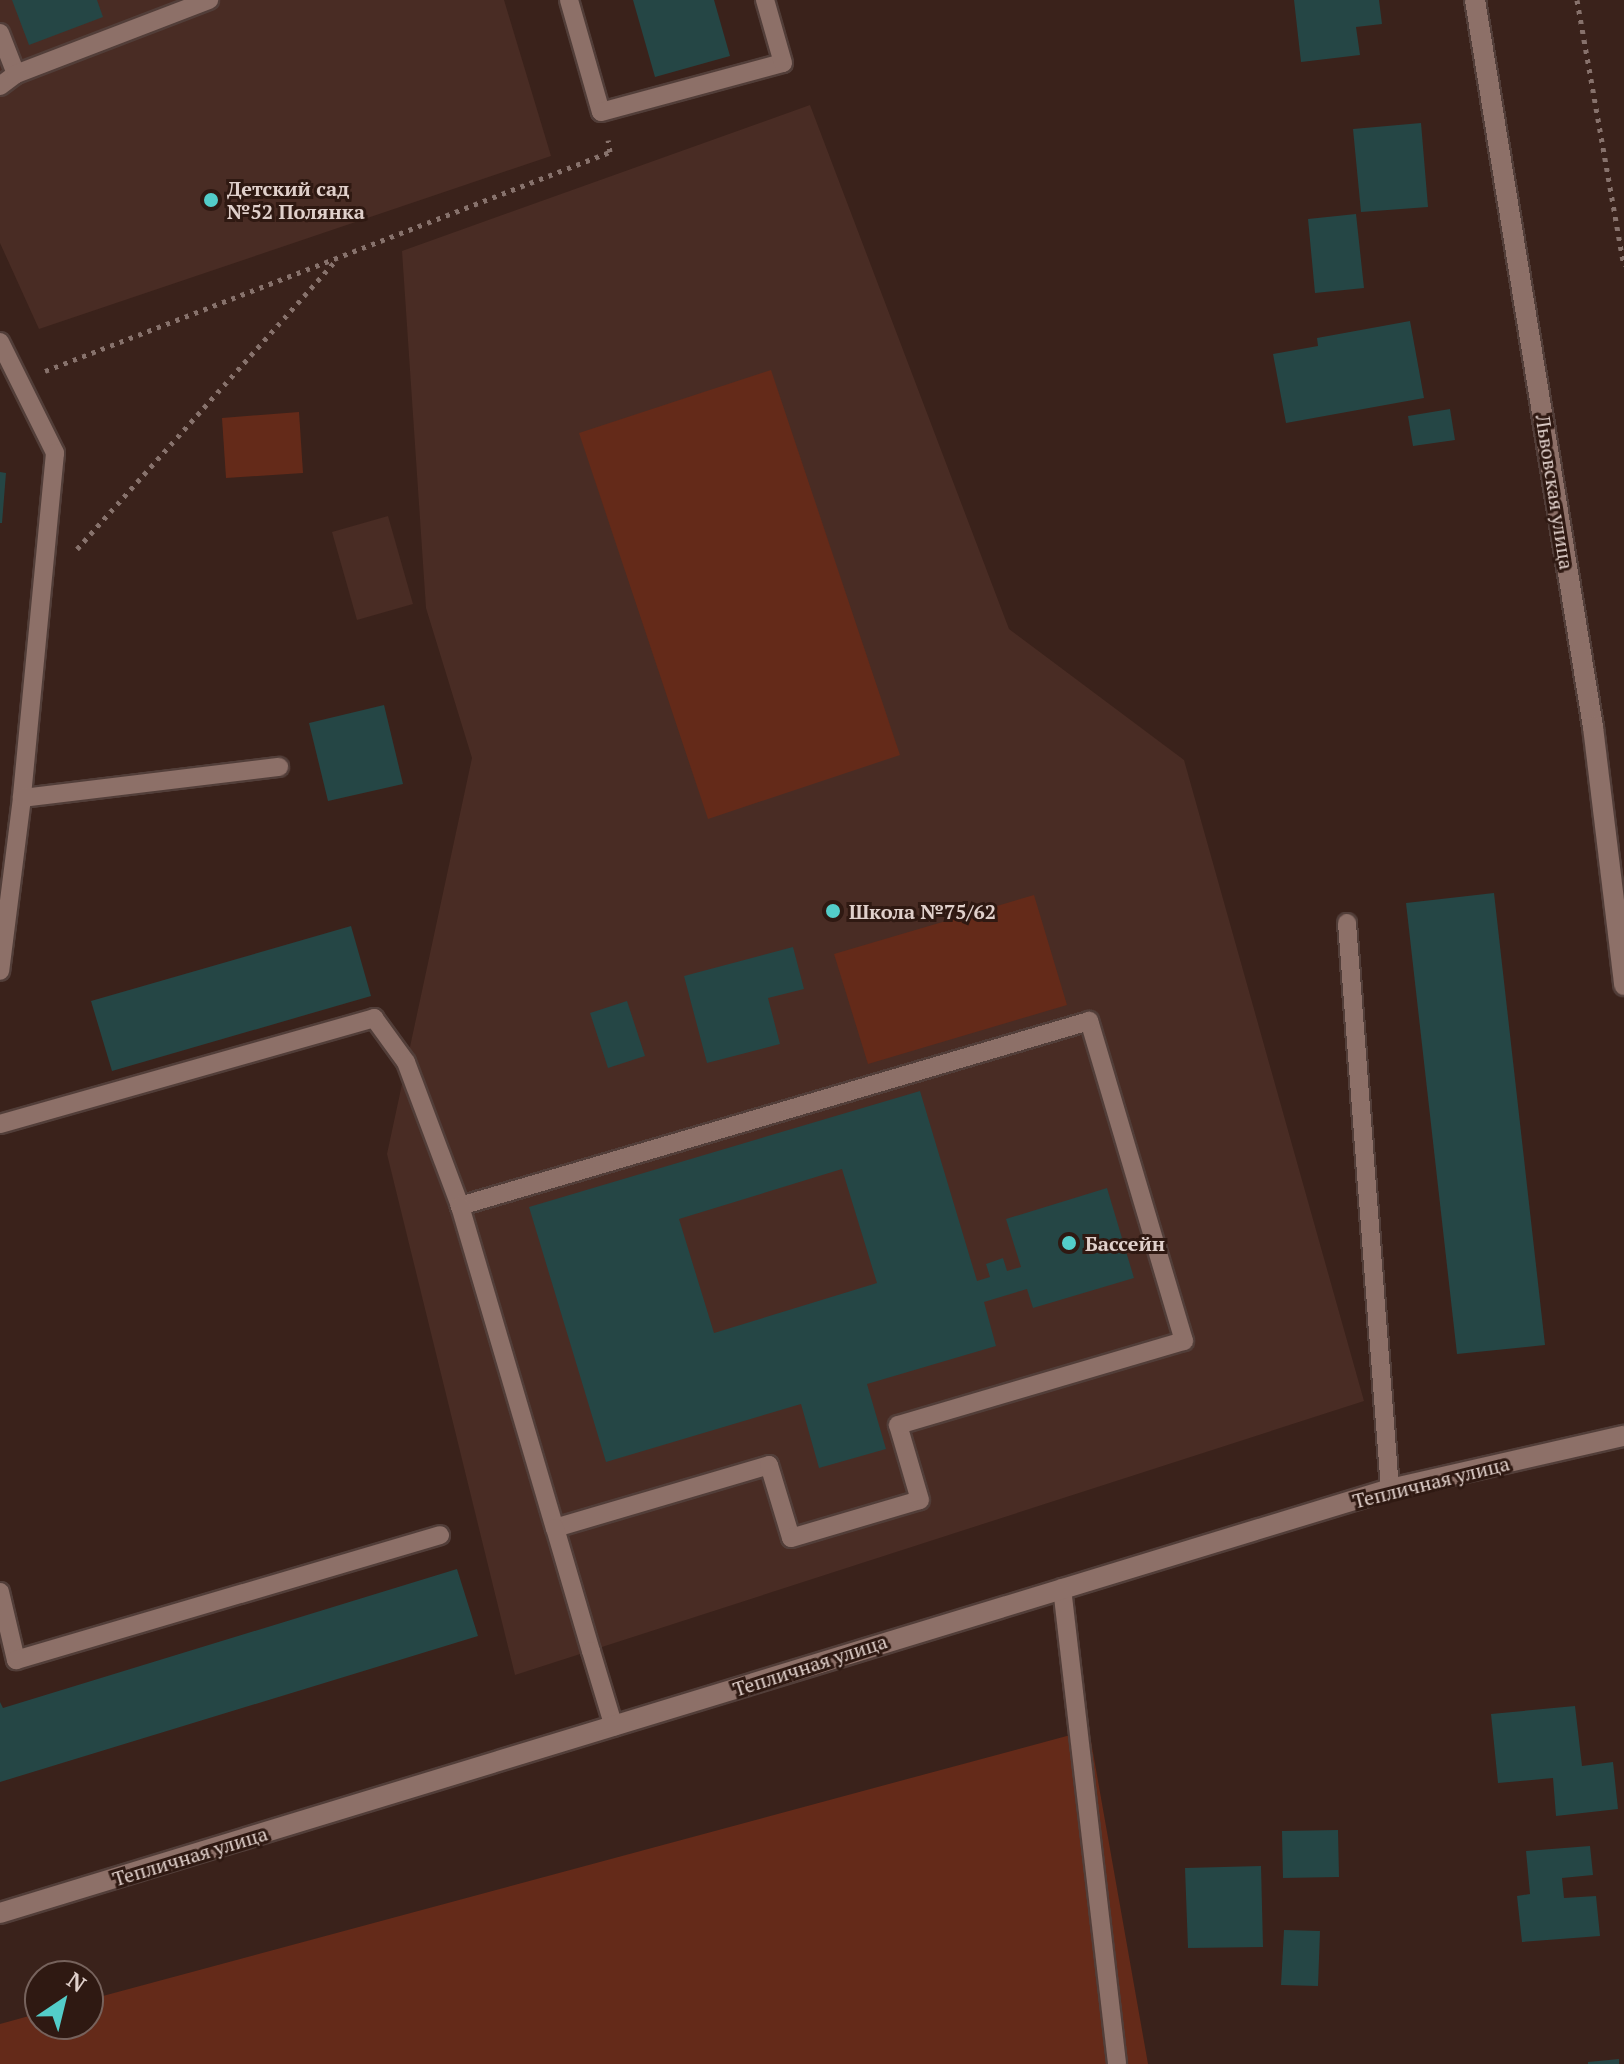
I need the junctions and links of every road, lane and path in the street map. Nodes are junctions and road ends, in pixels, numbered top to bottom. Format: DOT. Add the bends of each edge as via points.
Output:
graph roads {
  1 [pos="209,0"];
  2 [pos="569,0"];
  3 [pos="765,0"];
  4 [pos="1475,0"];
  5 [pos="1577,0"];
  6 [pos="0,33"];
  7 [pos="16,74"];
  8 [pos="0,86"];
  9 [pos="601,112"];
  10 [pos="338,258"];
  11 [pos="1624,266"];
  12 [pos="0,342"];
  13 [pos="19,381"];
  14 [pos="42,588"];
  15 [pos="279,767"];
  16 [pos="22,798"];
  17 [pos="1347,923"];
  18 [pos="0,971"];
  19 [pos="1624,985"];
  20 [pos="0,1124"];
  21 [pos="460,1206"];
  22 [pos="1624,1436"];
  23 [pos="1390,1489"];
  24 [pos="555,1528"];
  25 [pos="440,1535"];
  26 [pos="1062,1588"];
  27 [pos="0,1592"];
  28 [pos="614,1727"];
  29 [pos="0,1913"];
  30 [pos="1117,2064"];
  1 -- 7 [label="lane"];
  2 -- 9 [label="lane"];
  3 -- 9 [label="lane" via="783,63"];
  4 -- 19 [label="street, Львовская улица" via="1593,727"];
  5 -- 11 [label="path"];
  6 -- 7 [label="lane"];
  7 -- 8 [label="lane"];
  9 -- 10 [label="path" via="610,152"];
  10 -- 13 [label="path"];
  10 -- 14 [label="path"];
  12 -- 13 [label="lane"];
  13 -- 14 [label="lane" via="55,453"];
  14 -- 16 [label="lane"];
  15 -- 16 [label="lane"];
  16 -- 18 [label="lane"];
  17 -- 23 [label="lane"];
  20 -- 21 [label="lane" via="374,1018 406,1062"];
  21 -- 24 [label="lane"];
  21 -- 24 [label="lane" via="1089,1021 1180,1326 1184,1341 898,1425 920,1500 791,1538 769,1465"];
  22 -- 23 [label="street, Тепличная улица"];
  23 -- 26 [label="street, Тепличная улица"];
  24 -- 28 [label="lane"];
  25 -- 27 [label="lane" via="16,1660"];
  26 -- 28 [label="street, Тепличная улица"];
  26 -- 30 [label="lane"];
  28 -- 29 [label="street, Тепличная улица"];
}
